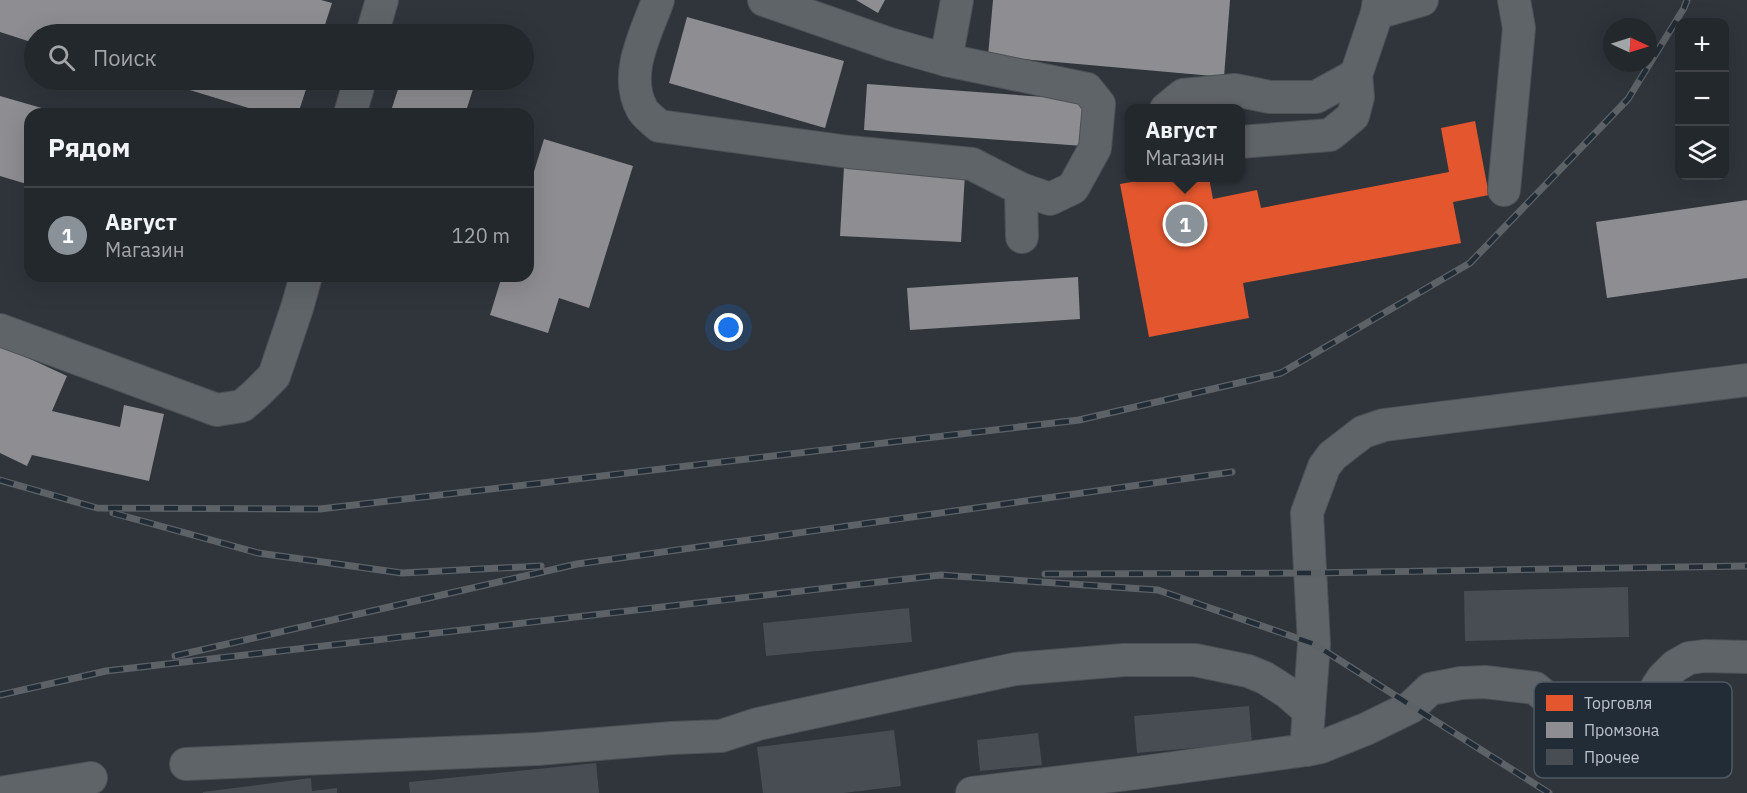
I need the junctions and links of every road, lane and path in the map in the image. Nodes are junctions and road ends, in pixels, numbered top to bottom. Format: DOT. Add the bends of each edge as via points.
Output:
graph roads {
  1 [pos="382,0"];
  2 [pos="658,0"];
  3 [pos="764,0"];
  4 [pos="957,0"];
  5 [pos="1422,0"];
  6 [pos="1514,0"];
  7 [pos="1378,6"];
  8 [pos="375,24"];
  9 [pos="946,60"];
  10 [pos="1356,75"];
  11 [pos="357,90"];
  12 [pos="1171,104"];
  13 [pos="352,108"];
  14 [pos="1245,142"];
  15 [pos="1021,189"];
  16 [pos="1504,190"];
  17 [pos="1022,237"];
  18 [pos="304,282"];
  19 [pos="0,330"];
  20 [pos="1747,380"];
  21 [pos="1747,657"];
  22 [pos="1660,682"];
  23 [pos="1534,688"];
  24 [pos="1309,711"];
  25 [pos="1306,750"];
  26 [pos="186,764"];
  27 [pos="91,778"];
  28 [pos="1145,783"];
  29 [pos="0,793"];
  30 [pos="972,793"];
  1 -- 8 [label="street"];
  2 -- 15 [label="street" via="633,81 642,110 659,126 972,164"];
  3 -- 9 [label="street"];
  4 -- 9 [label="street"];
  5 -- 7 [label="street"];
  6 -- 16 [label="street" via="1519,28"];
  7 -- 10 [label="street"];
  9 -- 15 [label="street" via="1087,88 1099,104 1095,148 1073,188 1050,199"];
  10 -- 12 [label="street" via="1316,97 1270,97 1234,90 1183,95"];
  10 -- 14 [label="street" via="1358,97 1353,116 1330,135"];
  11 -- 13 [label="street"];
  15 -- 17 [label="street"];
  18 -- 19 [label="street" via="274,376 242,406 225,409 217,410"];
  20 -- 24 [label="street" via="1384,425 1363,432 1324,467 1307,513 1314,644"];
  21 -- 22 [label="street" via="1689,658"];
  23 -- 25 [label="street" via="1485,682 1430,689 1411,707 1366,729"];
  24 -- 25 [label="street"];
  24 -- 26 [label="street" via="1287,692 1248,671 1195,660 1124,660 1015,669 758,724 721,736 537,749"];
  25 -- 28 [label="street"];
  27 -- 29 [label="street"];
  28 -- 30 [label="street"];
}
